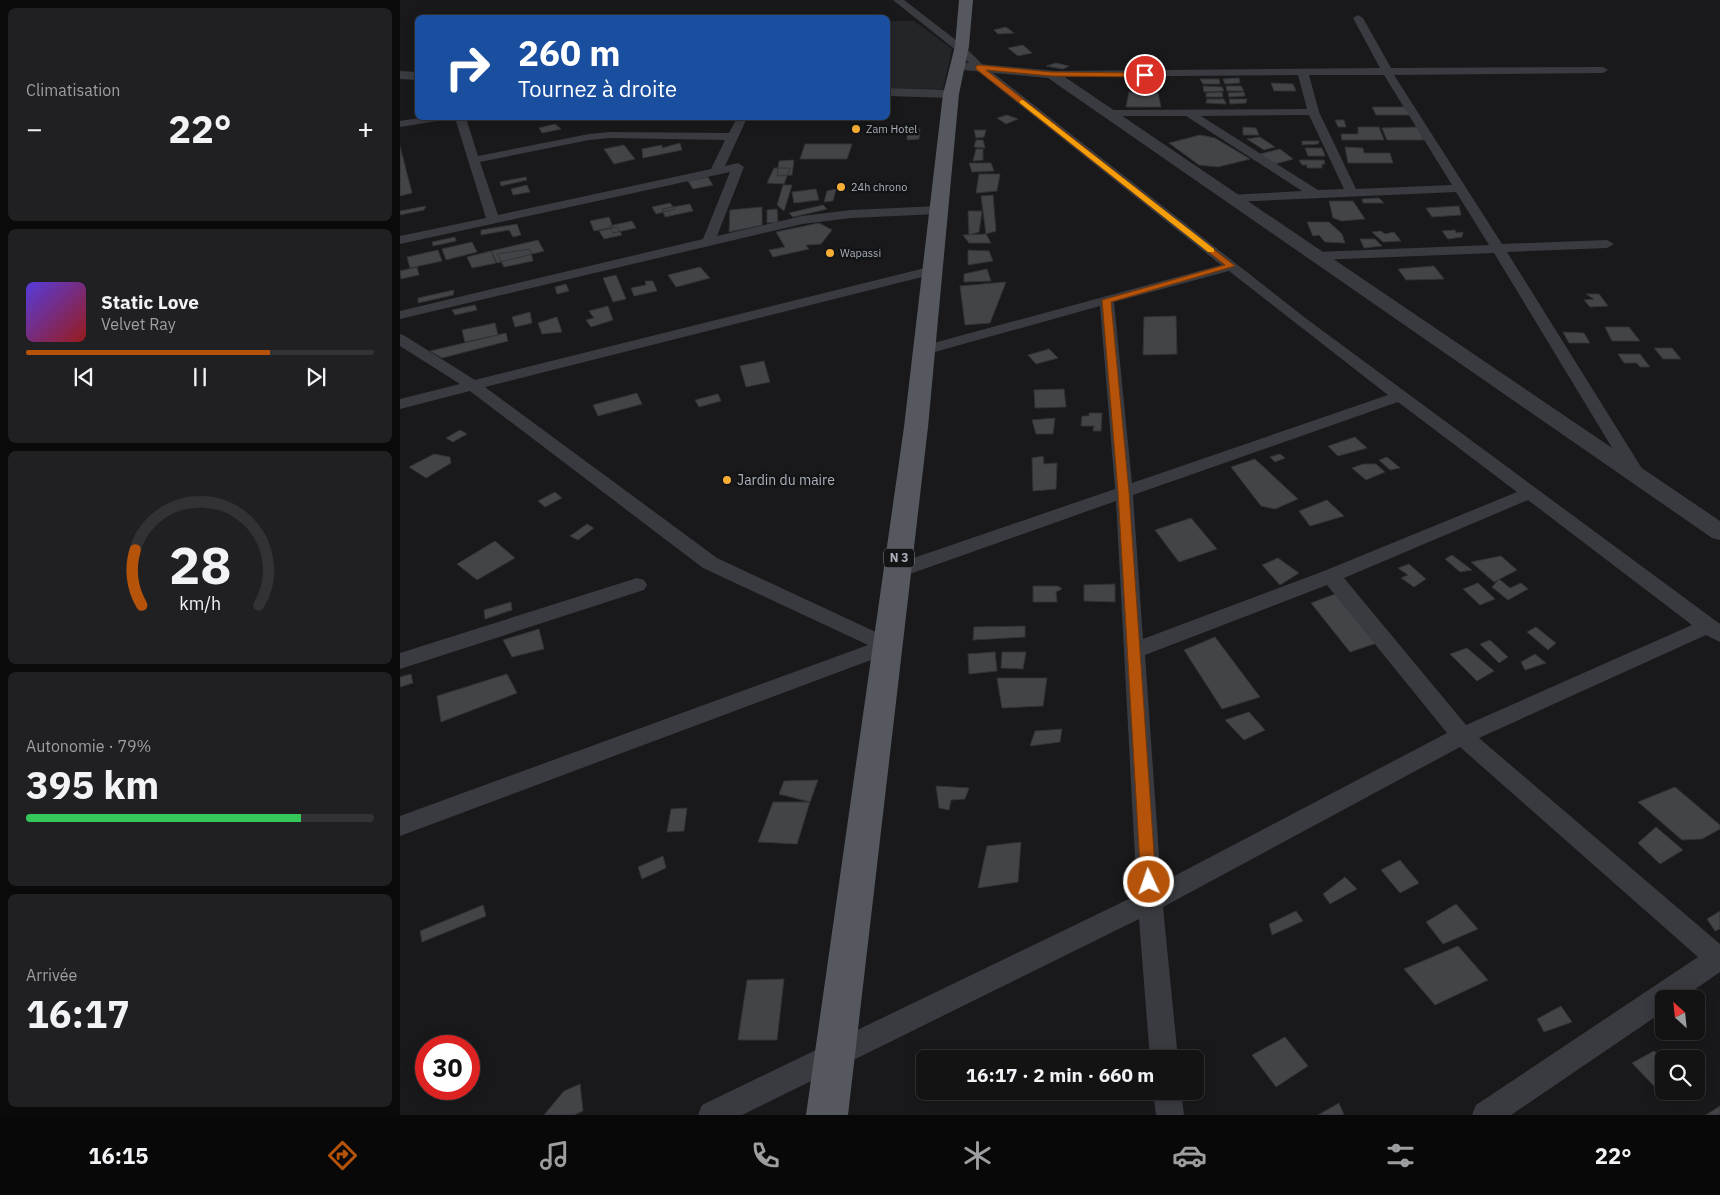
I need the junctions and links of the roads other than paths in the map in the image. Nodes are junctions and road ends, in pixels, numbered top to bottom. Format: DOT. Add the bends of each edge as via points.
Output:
graph roads {
  1 [pos="898,0"];
  2 [pos="966,0"];
  3 [pos="1358,18"];
  4 [pos="966,61"];
  5 [pos="1603,70"];
  6 [pos="1388,73"];
  7 [pos="1051,74"];
  8 [pos="1303,74"];
  9 [pos="890,92"];
  10 [pos="951,94"];
  11 [pos="1107,112"];
  12 [pos="1187,112"];
  13 [pos="1313,112"];
  14 [pos="425,120"];
  15 [pos="461,120"];
  16 [pos="741,120"];
  17 [pos="400,124"];
  18 [pos="733,137"];
  19 [pos="474,160"];
  20 [pos="716,172"];
  21 [pos="1460,188"];
  22 [pos="1352,193"];
  23 [pos="1315,194"];
  24 [pos="1233,198"];
  25 [pos="939,210"];
  26 [pos="494,220"];
  27 [pos="400,240"];
  28 [pos="708,243"];
  29 [pos="1607,244"];
  30 [pos="1498,248"];
  31 [pos="1317,256"];
  32 [pos="1231,266"];
  33 [pos="933,270"];
  34 [pos="1106,300"];
  35 [pos="400,315"];
  36 [pos="400,340"];
  37 [pos="924,350"];
  38 [pos="473,386"];
  39 [pos="1400,396"];
  40 [pos="400,404"];
  41 [pos="1637,475"];
  42 [pos="1124,492"];
  43 [pos="1530,493"];
  44 [pos="1720,532"];
  45 [pos="898,571"];
  46 [pos="1331,576"];
  47 [pos="637,585"];
  48 [pos="1714,631"];
  49 [pos="888,646"];
  50 [pos="1134,651"];
  51 [pos="400,661"];
  52 [pos="1462,736"];
  53 [pos="400,826"];
  54 [pos="1150,901"];
  55 [pos="1719,960"];
  56 [pos="1163,1050"];
  57 [pos="835,1056"];
  58 [pos="1168,1100"];
  59 [pos="712,1115"];
  60 [pos="827,1115"];
  61 [pos="1170,1115"];
  62 [pos="1486,1115"];
  1 -- 4 [label="street"];
  2 -- 4 [label="main road, N 3"];
  3 -- 6 [label="street"];
  4 -- 7 [label="street"];
  4 -- 10 [label="main road, N 3"];
  4 -- 32 [label="street"];
  5 -- 6 [label="street"];
  6 -- 8 [label="street"];
  6 -- 21 [label="street"];
  7 -- 8 [label="street"];
  7 -- 11 [label="street"];
  8 -- 13 [label="street"];
  9 -- 10 [label="street"];
  10 -- 25 [label="main road, N 3"];
  11 -- 12 [label="street"];
  11 -- 24 [label="street"];
  12 -- 13 [label="street"];
  12 -- 23 [label="street"];
  13 -- 22 [label="street"];
  14 -- 17 [label="street"];
  15 -- 19 [label="street"];
  16 -- 18 [label="street"];
  18 -- 19 [label="street" via="610,135"];
  18 -- 20 [label="street"];
  19 -- 26 [label="street"];
  20 -- 26 [label="street"];
  20 -- 28 [label="street" via="738,167"];
  21 -- 22 [label="street"];
  21 -- 30 [label="street"];
  22 -- 23 [label="street"];
  23 -- 24 [label="street"];
  24 -- 31 [label="street"];
  25 -- 28 [label="street" via="831,215"];
  25 -- 33 [label="main road, N 3"];
  26 -- 27 [label="street"];
  28 -- 35 [label="street"];
  29 -- 30 [label="street"];
  30 -- 31 [label="street"];
  30 -- 41 [label="street"];
  31 -- 41 [label="street"];
  32 -- 34 [label="street"];
  32 -- 39 [label="street"];
  33 -- 37 [label="main road, N 3"];
  33 -- 38 [label="street"];
  34 -- 37 [label="street"];
  34 -- 42 [label="street"];
  36 -- 38 [label="street"];
  37 -- 45 [label="main road, N 3"];
  38 -- 40 [label="street"];
  38 -- 49 [label="street" via="710,563"];
  39 -- 42 [label="street"];
  39 -- 43 [label="street"];
  41 -- 44 [label="street"];
  42 -- 45 [label="street"];
  42 -- 50 [label="street"];
  43 -- 46 [label="street"];
  43 -- 48 [label="street"];
  45 -- 49 [label="main road, N 3"];
  46 -- 50 [label="street"];
  46 -- 52 [label="street"];
  47 -- 51 [label="street"];
  48 -- 52 [label="street"];
  49 -- 53 [label="street"];
  49 -- 57 [label="main road, N 3"];
  50 -- 54 [label="street"];
  52 -- 54 [label="street"];
  52 -- 55 [label="street"];
  54 -- 56 [label="street"];
  54 -- 57 [label="street"];
  55 -- 62 [label="street"];
  57 -- 59 [label="street"];
  57 -- 60 [label="main road, N 3"];
  58 -- 61 [label="street"];
}
